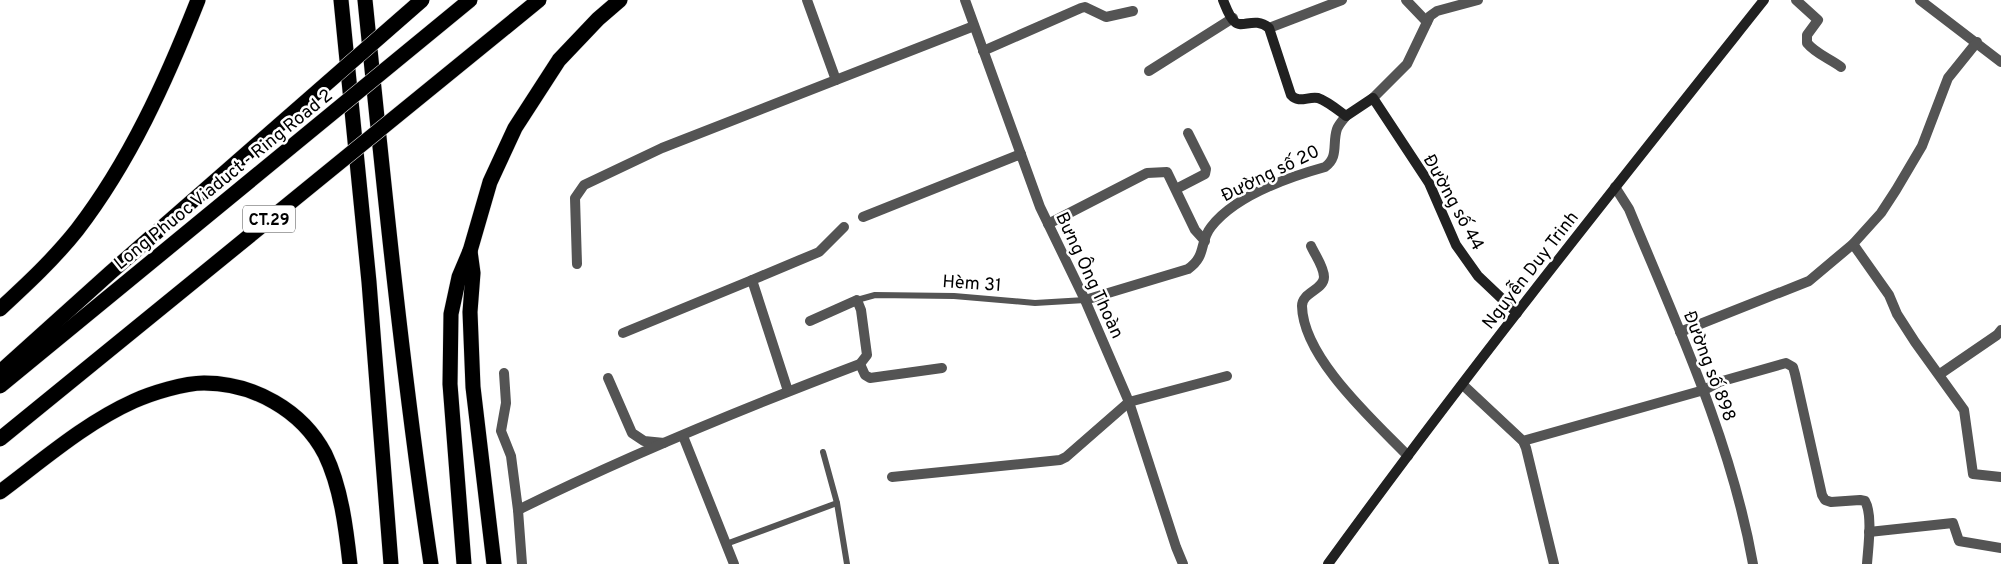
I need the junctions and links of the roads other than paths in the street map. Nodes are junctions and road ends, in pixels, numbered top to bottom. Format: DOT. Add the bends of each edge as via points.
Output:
graph roads {
  1 [pos="198,0"];
  2 [pos="341,0"];
  3 [pos="364,0"];
  4 [pos="422,0"];
  5 [pos="470,0"];
  6 [pos="539,0"];
  7 [pos="620,0"];
  8 [pos="807,0"];
  9 [pos="965,0"];
  10 [pos="1223,0"];
  11 [pos="1342,0"];
  12 [pos="1406,0"];
  13 [pos="1478,0"];
  14 [pos="1764,0"];
  15 [pos="1796,0"];
  16 [pos="1920,0"];
  17 [pos="1133,11"];
  18 [pos="1232,18"];
  19 [pos="1427,22"];
  20 [pos="974,26"];
  21 [pos="1269,28"];
  22 [pos="1977,42"];
  23 [pos="983,51"];
  24 [pos="2001,62"];
  25 [pos="1841,67"];
  26 [pos="1148,72"];
  27 [pos="836,80"];
  28 [pos="1373,98"];
  29 [pos="1346,116"];
  30 [pos="1188,133"];
  31 [pos="1020,154"];
  32 [pos="1615,187"];
  33 [pos="1176,189"];
  34 [pos="863,216"];
  35 [pos="1048,224"];
  36 [pos="844,227"];
  37 [pos="1205,241"];
  38 [pos="1853,244"];
  39 [pos="1311,246"];
  40 [pos="470,251"];
  41 [pos="577,264"];
  42 [pos="752,280"];
  43 [pos="856,300"];
  44 [pos="1086,300"];
  45 [pos="0,309"];
  46 [pos="1517,313"];
  47 [pos="810,321"];
  48 [pos="2001,330"];
  49 [pos="1680,332"];
  50 [pos="624,333"];
  51 [pos="860,364"];
  52 [pos="942,368"];
  53 [pos="0,372"];
  54 [pos="504,373"];
  55 [pos="1940,374"];
  56 [pos="1227,376"];
  57 [pos="608,378"];
  58 [pos="1462,385"];
  59 [pos="0,386"];
  60 [pos="1704,390"];
  61 [pos="788,391"];
  62 [pos="1129,402"];
  63 [pos="683,436"];
  64 [pos="0,439"];
  65 [pos="1523,441"];
  66 [pos="665,443"];
  67 [pos="823,452"];
  68 [pos="1408,456"];
  69 [pos="892,477"];
  70 [pos="2001,477"];
  71 [pos="0,492"];
  72 [pos="837,503"];
  73 [pos="518,510"];
  74 [pos="1869,532"];
  75 [pos="726,544"];
  76 [pos="2001,548"];
  77 [pos="350,564"];
  78 [pos="391,564"];
  79 [pos="432,564"];
  80 [pos="464,564"];
  81 [pos="494,564"];
  82 [pos="522,564"];
  83 [pos="734,564"];
  84 [pos="847,564"];
  85 [pos="1183,564"];
  86 [pos="1328,564"];
  87 [pos="1554,564"];
  88 [pos="1753,564"];
  89 [pos="1867,564"];
  1 -- 45 [label="highway" via="149,114 114,176 76,230 36,277"];
  2 -- 78 [label="highway" via="369,282"];
  3 -- 79 [label="highway" via="412,439"];
  4 -- 53 [label="highway, bridge"];
  5 -- 59 [label="highway, Long Phuoc Viaduct - Ring Road 2 / CT.29, bridge"];
  6 -- 64 [label="highway, CT.29, bridge"];
  7 -- 40 [label="highway" via="559,60 515,128 490,182"];
  8 -- 27 [label="street"];
  9 -- 20 [label="street, Bưng Ông Thoàn"];
  10 -- 18 [label="main road"];
  11 -- 21 [label="street"];
  12 -- 19 [label="street"];
  13 -- 19 [label="street" via="1437,11"];
  14 -- 32 [label="main road, Nguyễn Duy Trinh"];
  15 -- 25 [label="street" via="1818,20 1807,35 1807,43"];
  16 -- 22 [label="street"];
  17 -- 23 [label="street" via="1106,17 1081,8"];
  18 -- 21 [label="main road" via="1241,25 1257,22"];
  18 -- 26 [label="street"];
  19 -- 28 [label="street" via="1407,64"];
  20 -- 23 [label="street, Bưng Ông Thoàn"];
  20 -- 27 [label="street"];
  21 -- 29 [label="main road" via="1291,95 1298,100 1318,98"];
  22 -- 24 [label="street"];
  22 -- 38 [label="street" via="1948,78 1922,146 1896,190 1881,213"];
  23 -- 31 [label="street, Bưng Ông Thoàn"];
  27 -- 41 [label="street" via="662,148 584,184 575,198"];
  28 -- 29 [label="main road"];
  28 -- 46 [label="main road, Đường số 44" via="1429,184 1456,245 1478,276"];
  29 -- 37 [label="street, Đường số 20" via="1336,131 1335,156 1331,163 1284,180 1233,206 1212,226"];
  30 -- 33 [label="street" via="1206,169 1204,174"];
  31 -- 34 [label="street"];
  31 -- 35 [label="street, Bưng Ông Thoàn"];
  32 -- 46 [label="main road, Nguyễn Duy Trinh"];
  32 -- 49 [label="street, Đường số 898" via="1629,209"];
  33 -- 35 [label="street" via="1167,172 1147,173"];
  33 -- 37 [label="street" via="1195,230"];
  35 -- 44 [label="street, Bưng Ông Thoàn"];
  36 -- 42 [label="street" via="819,252"];
  37 -- 44 [label="street, Đường số 20" via="1200,259 1188,269"];
  38 -- 49 [label="street" via="1808,281"];
  38 -- 55 [label="street" via="1889,295 1915,342"];
  39 -- 68 [label="street" via="1324,279 1302,304 1303,318 1318,355 1347,392"];
  40 -- 80 [label="highway" via="454,297 450,334 450,384"];
  40 -- 81 [label="highway" via="473,272 470,312 473,387"];
  42 -- 50 [label="street"];
  42 -- 61 [label="street"];
  43 -- 44 [label="lane, Hèm 31" via="875,295 954,296 1035,303"];
  43 -- 47 [label="street"];
  43 -- 51 [label="street" via="861,310 867,355"];
  44 -- 62 [label="street, Bưng Ông Thoàn"];
  46 -- 58 [label="main road, Nguyễn Duy Trinh"];
  48 -- 55 [label="street"];
  49 -- 60 [label="street, Đường số 898"];
  51 -- 52 [label="street" via="870,378"];
  51 -- 61 [label="street"];
  54 -- 73 [label="street" via="506,403 501,431 511,456"];
  55 -- 70 [label="street" via="1964,410 1973,474"];
  56 -- 62 [label="street"];
  57 -- 66 [label="street" via="632,433 644,441"];
  58 -- 65 [label="street"];
  58 -- 68 [label="main road, Nguyễn Duy Trinh"];
  60 -- 65 [label="street"];
  60 -- 74 [label="street" via="1719,382 1786,363 1792,367 1822,495 1831,502 1865,501"];
  60 -- 88 [label="street, Đường số 898" via="1746,526"];
  61 -- 63 [label="street"];
  62 -- 69 [label="street" via="1060,460"];
  62 -- 85 [label="street, Bưng Ông Thoàn"];
  63 -- 66 [label="street"];
  63 -- 75 [label="street"];
  65 -- 87 [label="street"];
  66 -- 73 [label="street" via="597,471"];
  67 -- 72 [label="lane"];
  68 -- 86 [label="main road, Nguyễn Duy Trinh"];
  71 -- 77 [label="highway" via="96,422 135,400 164,390 202,383 230,385 259,394 290,411 309,430 325,454 336,486"];
  72 -- 75 [label="lane"];
  72 -- 84 [label="lane"];
  73 -- 82 [label="street"];
  74 -- 76 [label="street" via="1953,523 1959,541"];
  74 -- 89 [label="street"];
  75 -- 83 [label="street"];
}
